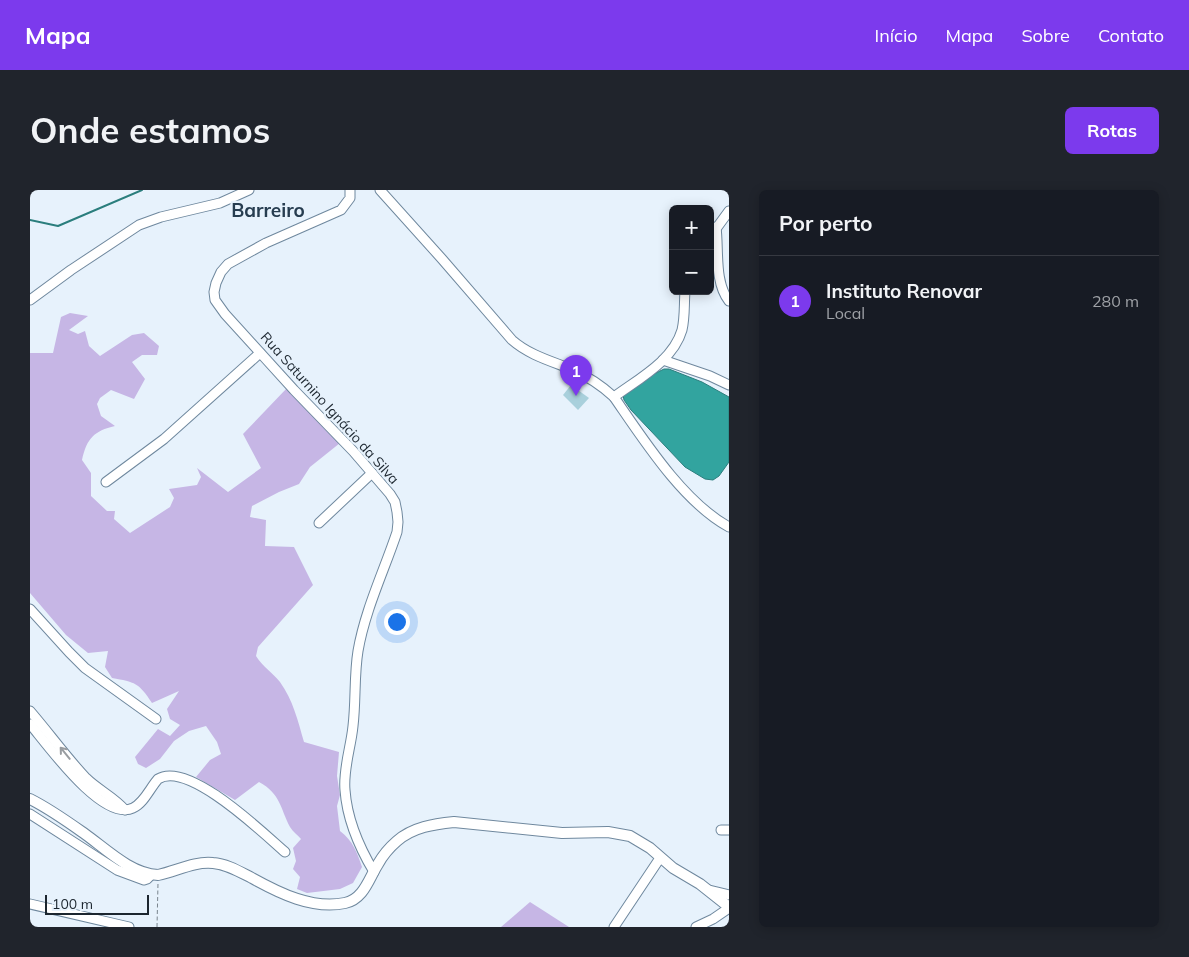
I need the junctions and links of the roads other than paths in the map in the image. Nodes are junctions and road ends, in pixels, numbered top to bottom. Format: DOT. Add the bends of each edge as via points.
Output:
graph roads {
  1 [pos="249,190"];
  2 [pos="350,190"];
  3 [pos="380,190"];
  4 [pos="729,211"];
  5 [pos="716,228"];
  6 [pos="714,231"];
  7 [pos="685,295"];
  8 [pos="30,300"];
  9 [pos="729,301"];
  10 [pos="260,353"];
  11 [pos="663,360"];
  12 [pos="729,385"];
  13 [pos="614,397"];
  14 [pos="372,473"];
  15 [pos="106,482"];
  16 [pos="318,523"];
  17 [pos="729,527"];
  18 [pos="30,609"];
  19 [pos="30,712"];
  20 [pos="156,719"];
  21 [pos="30,724"];
  22 [pos="30,799"];
  23 [pos="126,810"];
  24 [pos="30,814"];
  25 [pos="285,852"];
  26 [pos="660,858"];
  27 [pos="374,872"];
  28 [pos="154,875"];
  29 [pos="709,890"];
  30 [pos="729,895"];
  31 [pos="30,904"];
  32 [pos="729,907"];
  33 [pos="129,927"];
  34 [pos="614,927"];
  35 [pos="696,927"];
  1 -- 8 [label="street" via="213,205 139,225"];
  2 -- 10 [label="street, Rua Saturnino Ignácio da Silva" via="350,198 341,210 247,252 221,272 214,292 215,300"];
  3 -- 13 [label="street" via="512,340 531,353 589,379"];
  4 -- 5 [label="street"];
  5 -- 6 [label="street"];
  5 -- 9 [label="street" via="721,285"];
  7 -- 11 [label="street" via="682,330"];
  10 -- 14 [label="street, Rua Saturnino Ignácio da Silva"];
  10 -- 15 [label="street" via="164,439"];
  11 -- 12 [label="street"];
  11 -- 13 [label="street"];
  13 -- 17 [label="street" via="677,481"];
  14 -- 16 [label="street"];
  14 -- 27 [label="street, Rua Saturnino Ignácio da Silva" via="395,502 398,522 358,651 345,790 357,839"];
  18 -- 20 [label="street" via="85,668"];
  23 -- 19 [label="street, one-way" via="84,776"];
  21 -- 23 [label="street" via="84,787 108,805"];
  22 -- 28 [label="main road" via="129,865"];
  23 -- 25 [label="street" via="140,804 158,779 171,775 201,786 225,800"];
  24 -- 28 [label="street" via="117,870 144,880"];
  26 -- 27 [label="main road" via="641,842 620,833 562,833 454,822 427,826 407,834 386,852"];
  26 -- 29 [label="main road"];
  26 -- 34 [label="street"];
  27 -- 28 [label="main road" via="357,898 335,905 289,896 216,863 203,862"];
  29 -- 30 [label="street"];
  29 -- 32 [label="main road"];
  31 -- 33 [label="street"];
  32 -- 35 [label="street"];
}
